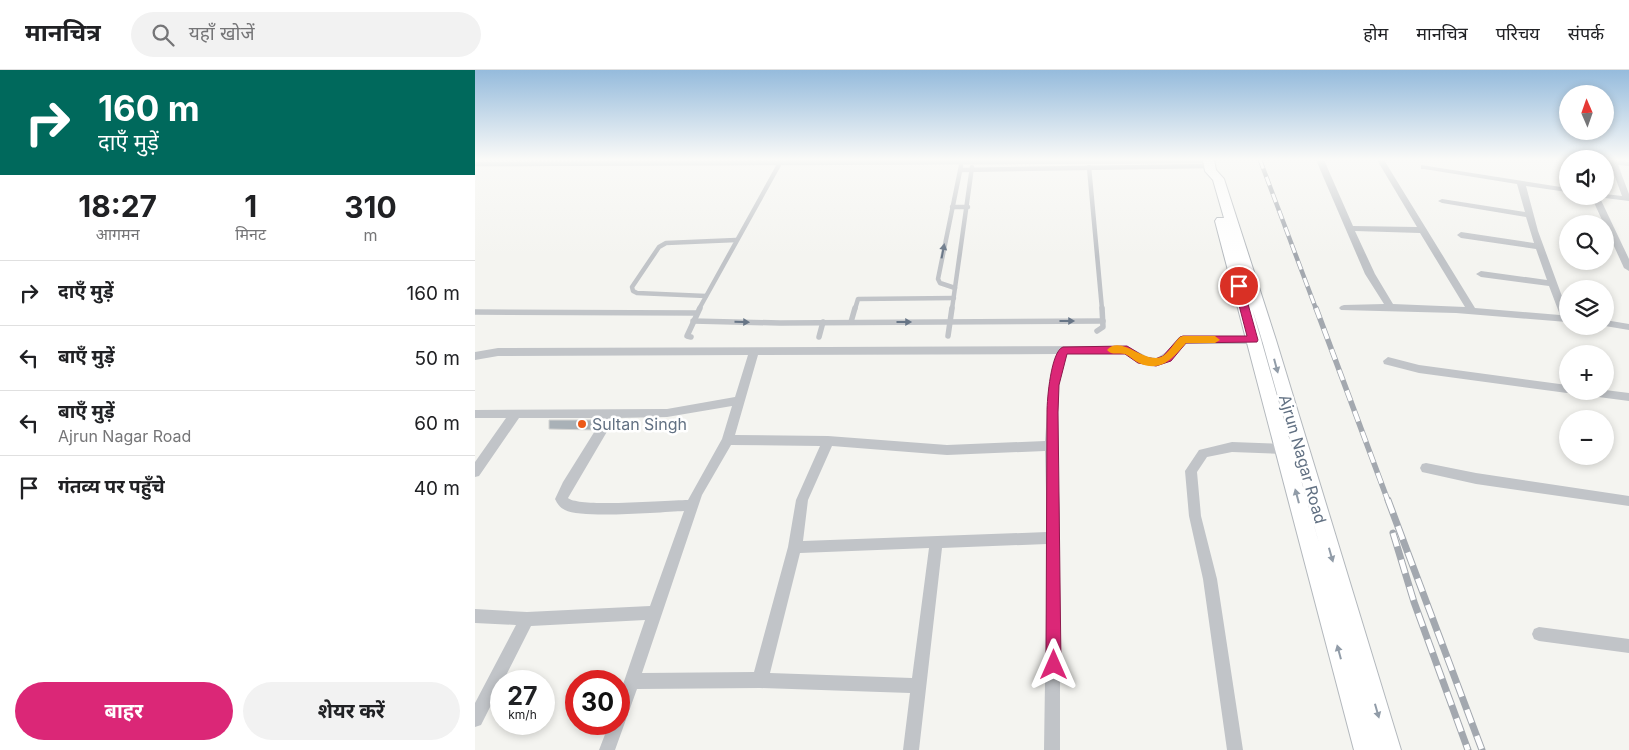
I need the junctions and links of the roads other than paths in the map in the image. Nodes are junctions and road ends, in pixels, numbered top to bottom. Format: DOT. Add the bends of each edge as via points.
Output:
graph roads {
  1 [pos="763,192"];
  2 [pos="956,192"];
  3 [pos="969,192"];
  4 [pos="1091,192"];
  5 [pos="1213,192"];
  6 [pos="1334,192"];
  7 [pos="1399,192"];
  8 [pos="1523,192"];
  9 [pos="1614,197"];
  10 [pos="1628,199"];
  11 [pos="1442,201"];
  12 [pos="1599,205"];
  13 [pos="952,207"];
  14 [pos="967,207"];
  15 [pos="1530,215"];
  16 [pos="1351,228"];
  17 [pos="1421,230"];
  18 [pos="1461,235"];
  19 [pos="736,240"];
  20 [pos="1540,247"];
  21 [pos="1629,268"];
  22 [pos="1481,274"];
  23 [pos="1554,284"];
  24 [pos="955,288"];
  25 [pos="706,296"];
  26 [pos="1559,297"];
  27 [pos="954,298"];
  28 [pos="1390,307"];
  29 [pos="1344,308"];
  30 [pos="1472,311"];
  31 [pos="475,312"];
  32 [pos="697,313"];
  33 [pos="1559,318"];
  34 [pos="693,321"];
  35 [pos="1103,321"];
  36 [pos="823,322"];
  37 [pos="851,322"];
  38 [pos="951,322"];
  39 [pos="1614,325"];
  40 [pos="1629,326"];
  41 [pos="1097,331"];
  42 [pos="948,336"];
  43 [pos="691,337"];
  44 [pos="819,337"];
  45 [pos="1261,340"];
  46 [pos="1063,350"];
  47 [pos="754,351"];
  48 [pos="475,356"];
  49 [pos="1389,361"];
  50 [pos="1559,388"];
  51 [pos="1614,395"];
  52 [pos="1629,397"];
  53 [pos="739,401"];
  54 [pos="516,413"];
  55 [pos="612,413"];
  56 [pos="475,414"];
  57 [pos="728,440"];
  58 [pos="828,441"];
  59 [pos="1051,446"];
  60 [pos="1284,449"];
  61 [pos="1426,468"];
  62 [pos="475,472"];
  63 [pos="1629,501"];
  64 [pos="692,505"];
  65 [pos="1054,538"];
  66 [pos="936,544"];
  67 [pos="795,546"];
  68 [pos="655,613"];
  69 [pos="475,616"];
  70 [pos="527,619"];
  71 [pos="1539,634"];
  72 [pos="1629,646"];
  73 [pos="760,680"];
  74 [pos="631,681"];
  75 [pos="630,684"];
  76 [pos="919,686"];
  77 [pos="479,704"];
  78 [pos="475,719"];
  79 [pos="613,735"];
  80 [pos="607,750"];
  81 [pos="911,750"];
  82 [pos="1053,750"];
  83 [pos="1235,750"];
  84 [pos="1366,750"];
  85 [pos="1389,750"];
  1 -- 19 [label="lane"];
  2 -- 13 [label="lane"];
  3 -- 14 [label="lane"];
  4 -- 35 [label="lane"];
  5 -- 45 [label="street, Ajrun Nagar Road"];
  6 -- 16 [label="street"];
  7 -- 17 [label="street"];
  8 -- 15 [label="street"];
  9 -- 10 [label="street"];
  11 -- 15 [label="street"];
  12 -- 21 [label="street"];
  13 -- 14 [label="lane"];
  24 -- 13 [label="lane, one-way" via="940,283 938,278"];
  14 -- 24 [label="lane"];
  15 -- 20 [label="street"];
  16 -- 17 [label="street"];
  16 -- 28 [label="street" via="1370,274"];
  17 -- 30 [label="street"];
  18 -- 20 [label="street"];
  19 -- 25 [label="lane"];
  19 -- 25 [label="lane" via="666,243 659,247 632,287 637,293"];
  20 -- 23 [label="street"];
  22 -- 23 [label="street"];
  23 -- 26 [label="street"];
  24 -- 27 [label="lane"];
  25 -- 32 [label="lane"];
  27 -- 37 [label="lane" via="858,299"];
  27 -- 38 [label="lane"];
  28 -- 29 [label="street"];
  28 -- 30 [label="street"];
  30 -- 33 [label="street"];
  31 -- 32 [label="lane"];
  32 -- 34 [label="lane"];
  34 -- 36 [label="lane, one-way"];
  34 -- 43 [label="lane" via="687,332"];
  38 -- 35 [label="lane, one-way"];
  35 -- 41 [label="lane" via="1103,327"];
  36 -- 37 [label="lane"];
  36 -- 44 [label="lane"];
  37 -- 38 [label="lane, one-way"];
  38 -- 42 [label="lane"];
  39 -- 40 [label="street"];
  45 -- 46 [label="street" via="1183,340 1167,358 1156,362 1142,360 1127,350"];
  45 -- 60 [label="street, Ajrun Nagar Road"];
  45 -- 85 [label="street, Ajrun Nagar Road, one-way"];
  46 -- 47 [label="street"];
  46 -- 59 [label="street" via="1054,385"];
  47 -- 48 [label="street" via="498,352"];
  47 -- 53 [label="street"];
  49 -- 50 [label="street" via="1419,369"];
  51 -- 52 [label="street"];
  53 -- 55 [label="street" via="667,413"];
  53 -- 57 [label="street"];
  54 -- 55 [label="street"];
  54 -- 56 [label="street"];
  54 -- 62 [label="street"];
  55 -- 64 [label="street" via="561,499 568,506 589,509"];
  57 -- 58 [label="street"];
  57 -- 64 [label="street"];
  58 -- 59 [label="street" via="947,450"];
  58 -- 67 [label="street" via="802,500"];
  59 -- 65 [label="street"];
  60 -- 83 [label="street" via="1232,447 1203,454 1191,471 1195,516 1210,579"];
  84 -- 60 [label="street, Ajrun Nagar Road, one-way"];
  61 -- 63 [label="street" via="1457,476"];
  64 -- 68 [label="street"];
  65 -- 66 [label="street"];
  65 -- 82 [label="street"];
  66 -- 67 [label="street"];
  66 -- 76 [label="street"];
  67 -- 73 [label="street"];
  68 -- 70 [label="street"];
  68 -- 74 [label="street"];
  69 -- 70 [label="street"];
  70 -- 77 [label="street"];
  71 -- 72 [label="street"];
  73 -- 74 [label="street"];
  73 -- 76 [label="street"];
  74 -- 75 [label="street"];
  76 -- 81 [label="street"];
  77 -- 78 [label="street"];
  79 -- 80 [label="street"];
}
